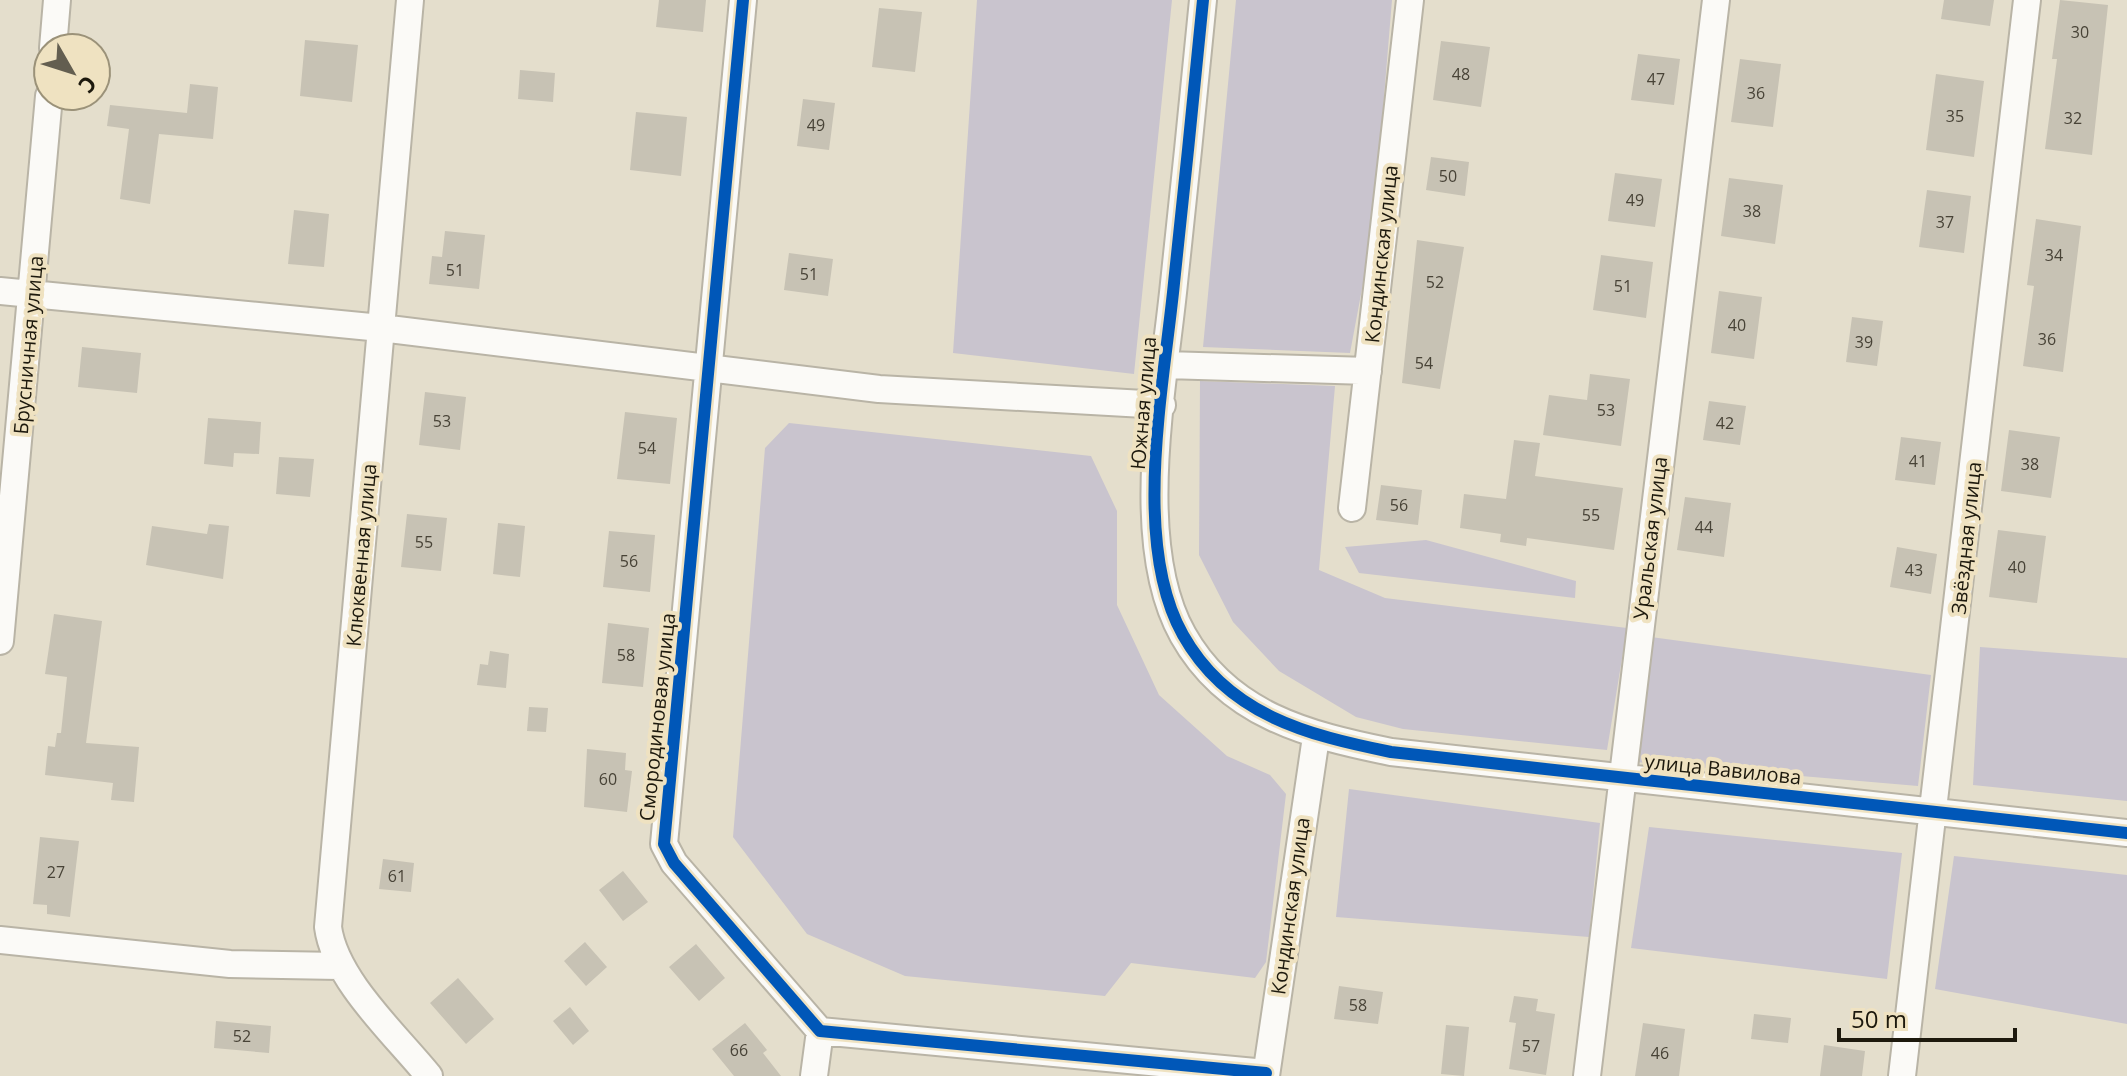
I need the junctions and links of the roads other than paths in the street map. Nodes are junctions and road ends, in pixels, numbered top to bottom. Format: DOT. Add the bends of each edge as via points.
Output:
graph roads {
  1 [pos="57,0"];
  2 [pos="410,0"];
  3 [pos="743,0"];
  4 [pos="1203,0"];
  5 [pos="1410,0"];
  6 [pos="1716,0"];
  7 [pos="2027,0"];
  8 [pos="54,32"];
  9 [pos="48,112"];
  10 [pos="0,291"];
  11 [pos="34,295"];
  12 [pos="381,328"];
  13 [pos="1166,365"];
  14 [pos="711,366"];
  15 [pos="1368,371"];
  16 [pos="1162,405"];
  17 [pos="1352,508"];
  18 [pos="0,641"];
  19 [pos="1316,737"];
  20 [pos="1621,779"];
  21 [pos="1936,810"];
  22 [pos="2127,833"];
  23 [pos="0,940"];
  24 [pos="339,966"];
  25 [pos="820,1031"];
  26 [pos="1266,1074"];
  27 [pos="429,1076"];
  28 [pos="814,1076"];
  29 [pos="1587,1076"];
  30 [pos="1902,1076"];
  1 -- 8 [label="street"];
  2 -- 12 [label="street, Клюквенная улица"];
  3 -- 14 [label="street, Смородиновая улица"];
  4 -- 13 [label="street, Южная улица"];
  5 -- 15 [label="street, Кондинская улица"];
  6 -- 20 [label="street, Уральская улица"];
  7 -- 21 [label="street, Звёздная улица"];
  9 -- 11 [label="street, Брусничная улица"];
  10 -- 11 [label="street"];
  11 -- 12 [label="street"];
  11 -- 18 [label="street, Брусничная улица"];
  12 -- 14 [label="street"];
  12 -- 24 [label="street, Клюквенная улица" via="328,927"];
  13 -- 15 [label="street"];
  13 -- 16 [label="street, Южная улица"];
  14 -- 16 [label="street" via="879,389"];
  14 -- 25 [label="street, Смородиновая улица" via="664,844 674,863"];
  15 -- 17 [label="street, Кондинская улица"];
  16 -- 19 [label="street, Южная улица" via="1155,534 1169,606 1200,660 1227,689 1264,716"];
  19 -- 20 [label="street, улица Вавилова" via="1431,758"];
  19 -- 26 [label="street, Кондинская улица"];
  20 -- 21 [label="street, улица Вавилова"];
  20 -- 29 [label="street, Уральская улица"];
  21 -- 22 [label="street, улица Вавилова"];
  21 -- 30 [label="street, Звёздная улица"];
  23 -- 24 [label="street" via="230,964"];
  24 -- 27 [label="street, Клюквенная улица"];
  25 -- 26 [label="street"];
  25 -- 28 [label="street"];
}
